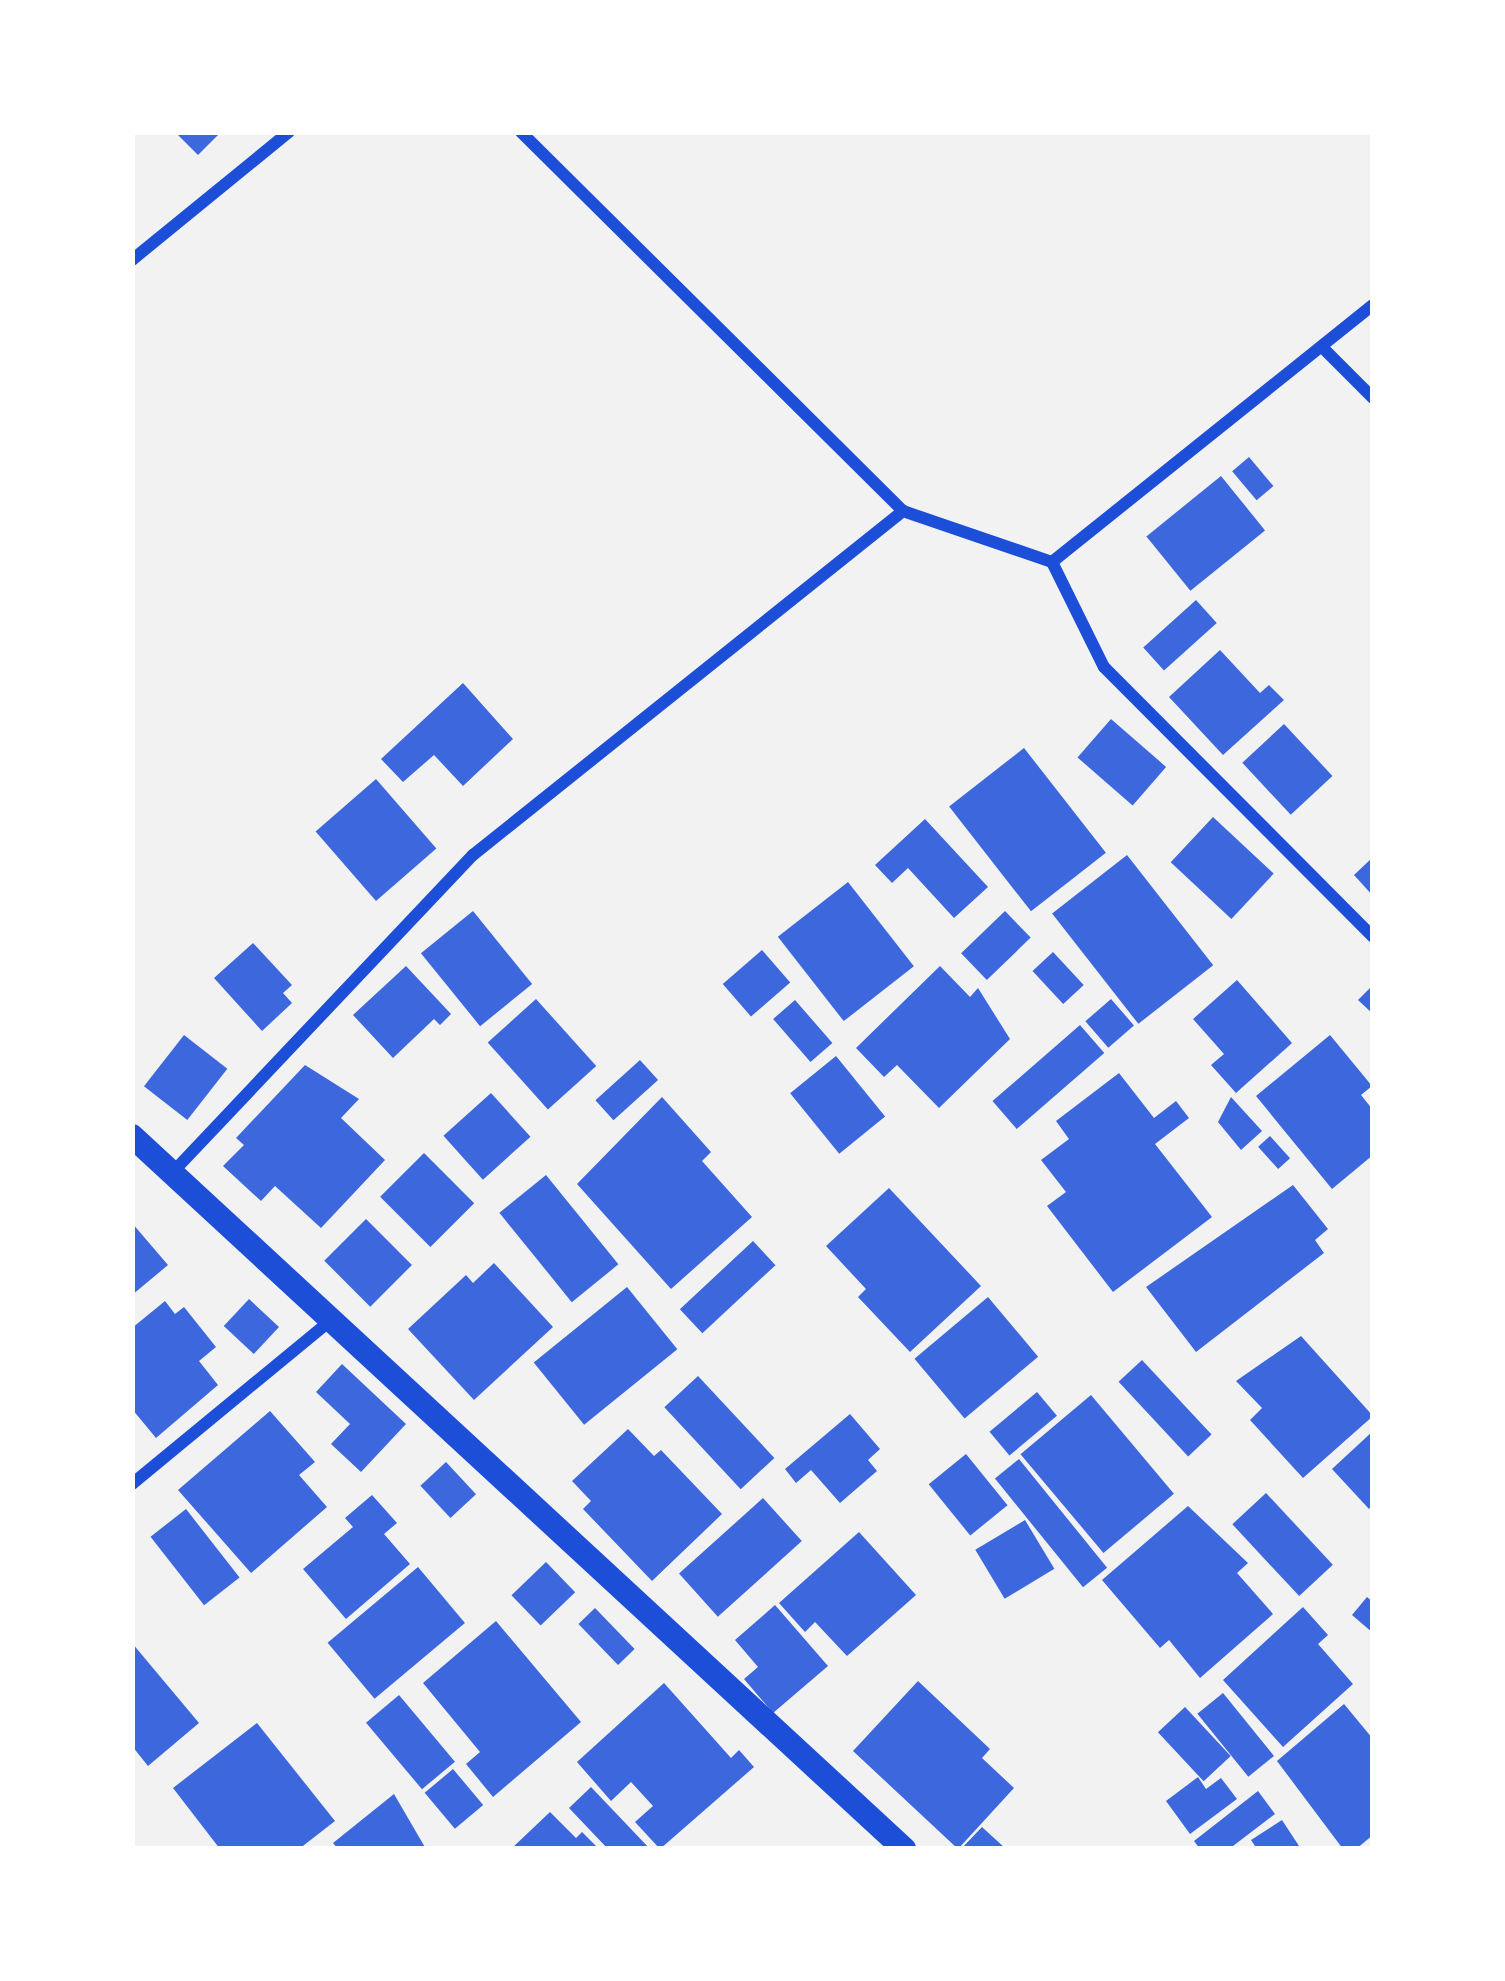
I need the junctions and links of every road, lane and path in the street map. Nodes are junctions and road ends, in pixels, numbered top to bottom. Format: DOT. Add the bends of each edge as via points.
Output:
graph roads {
  1 [pos="289,132"];
  2 [pos="521,132"];
  3 [pos="132,260"];
  4 [pos="1373,305"];
  5 [pos="1323,348"];
  6 [pos="1373,398"];
  7 [pos="903,512"];
  8 [pos="1052,562"];
  9 [pos="1373,937"];
  10 [pos="132,1136"];
  11 [pos="169,1176"];
  12 [pos="333,1318"];
  13 [pos="132,1484"];
  14 [pos="904,1849"];
  1 -- 3 [label="street"];
  2 -- 7 [label="street"];
  4 -- 5 [label="street"];
  5 -- 6 [label="street"];
  5 -- 8 [label="street"];
  7 -- 8 [label="street"];
  7 -- 11 [label="street" via="473,855"];
  8 -- 9 [label="street" via="1104,668"];
  10 -- 11 [label="main road"];
  11 -- 12 [label="main road"];
  12 -- 13 [label="street"];
  12 -- 14 [label="main road"];
}
